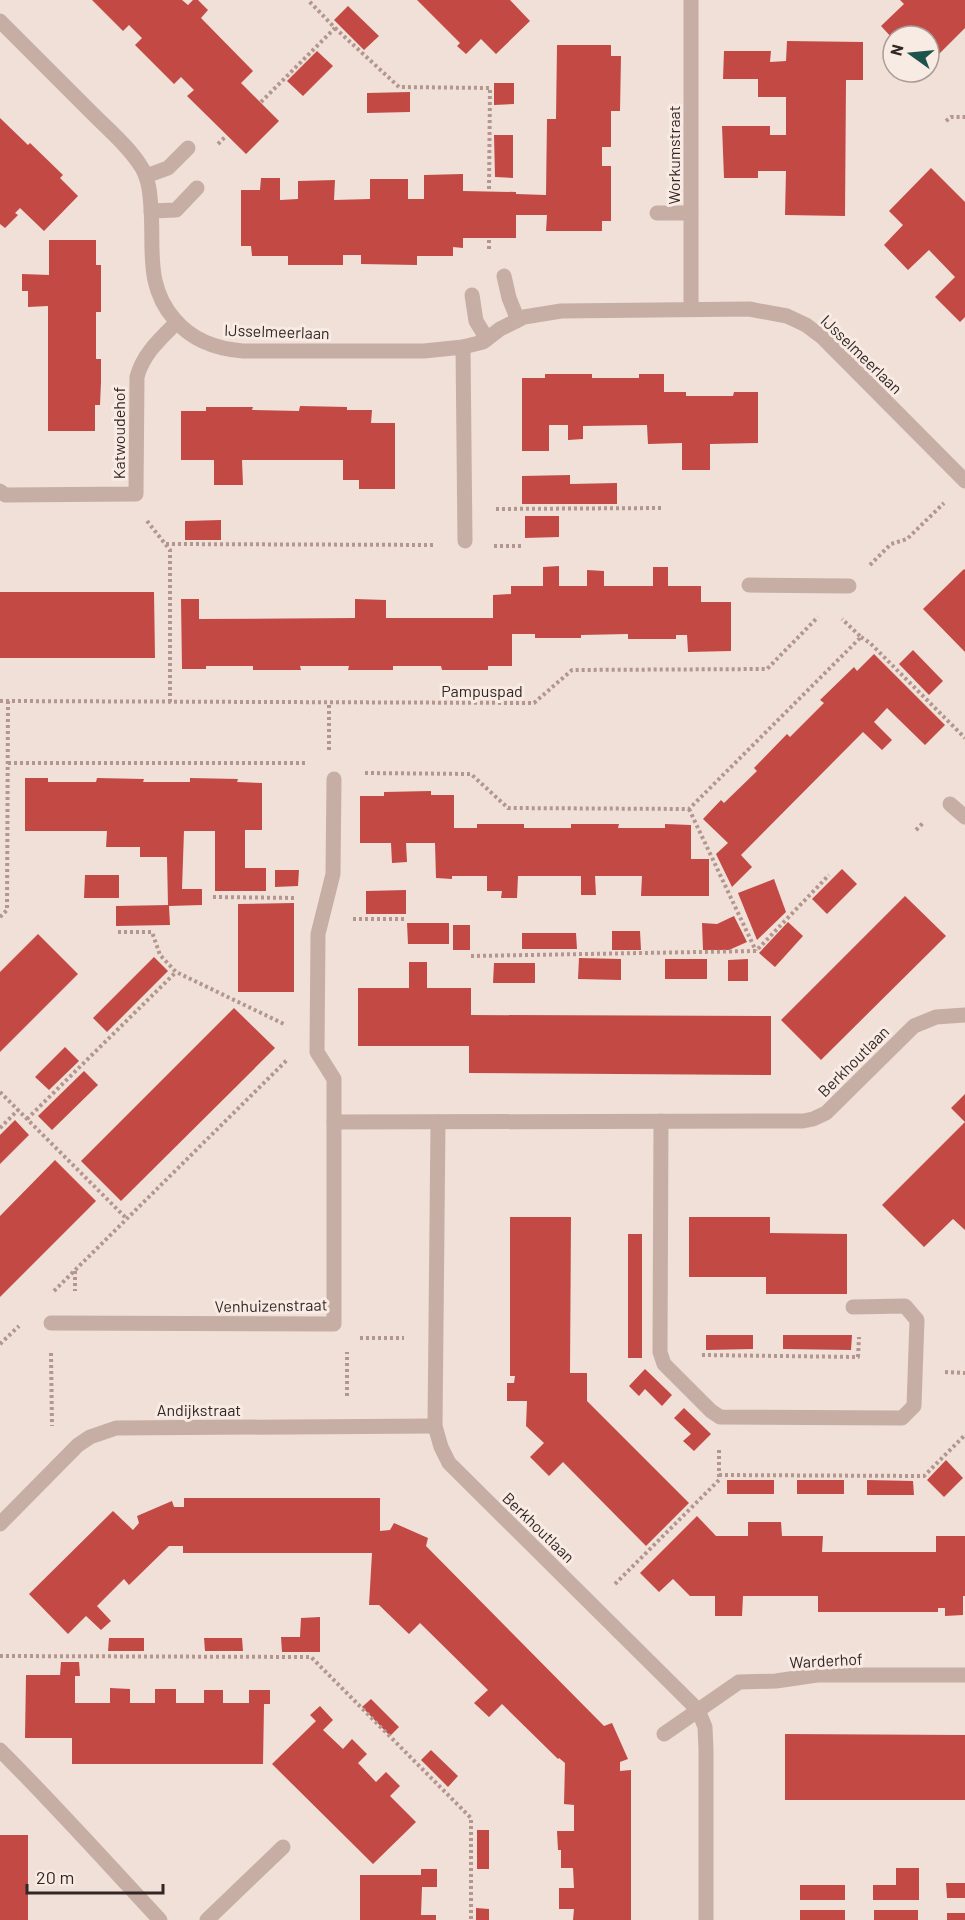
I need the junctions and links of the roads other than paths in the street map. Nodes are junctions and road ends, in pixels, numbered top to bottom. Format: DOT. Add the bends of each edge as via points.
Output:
graph roads {
  1 [pos="691,0"];
  2 [pos="0,21"];
  3 [pos="188,148"];
  4 [pos="146,176"];
  5 [pos="197,188"];
  6 [pos="151,211"];
  7 [pos="657,213"];
  8 [pos="690,213"];
  9 [pos="504,276"];
  10 [pos="472,295"];
  11 [pos="691,309"];
  12 [pos="518,320"];
  13 [pos="177,322"];
  14 [pos="487,339"];
  15 [pos="463,346"];
  16 [pos="965,481"];
  17 [pos="0,491"];
  18 [pos="465,541"];
  19 [pos="749,585"];
  20 [pos="849,586"];
  21 [pos="334,779"];
  22 [pos="951,804"];
  23 [pos="965,817"];
  24 [pos="965,1015"];
  25 [pos="661,1121"];
  26 [pos="334,1122"];
  27 [pos="438,1122"];
  28 [pos="853,1307"];
  29 [pos="51,1323"];
  30 [pos="435,1426"];
  31 [pos="0,1524"];
  32 [pos="965,1675"];
  33 [pos="698,1710"];
  34 [pos="664,1734"];
  35 [pos="0,1750"];
  36 [pos="283,1847"];
  37 [pos="160,1920"];
  38 [pos="207,1920"];
  39 [pos="706,1920"];
  1 -- 8 [label="street, Workumstraat"];
  2 -- 4 [label="street, IJsselmeerlaan" via="120,142"];
  3 -- 4 [label="street" via="168,168"];
  4 -- 6 [label="street, IJsselmeerlaan"];
  5 -- 6 [label="street" via="176,210"];
  6 -- 13 [label="street, IJsselmeerlaan" via="154,281 165,308"];
  7 -- 8 [label="street"];
  8 -- 11 [label="street, Workumstraat"];
  9 -- 12 [label="street"];
  10 -- 14 [label="street" via="476,321"];
  11 -- 12 [label="street, IJsselmeerlaan" via="561,311"];
  11 -- 16 [label="street, IJsselmeerlaan" via="767,311 806,325"];
  12 -- 14 [label="street, IJsselmeerlaan"];
  13 -- 15 [label="street, IJsselmeerlaan" via="202,341 234,351 424,351"];
  13 -- 17 [label="street, Katwoudehof" via="147,354 136,377 136,494 5,495"];
  14 -- 15 [label="street, IJsselmeerlaan"];
  15 -- 18 [label="street"];
  19 -- 20 [label="street"];
  21 -- 26 [label="street, Venhuizenstraat" via="333,874 318,934 317,1052 334,1080"];
  22 -- 23 [label="street"];
  24 -- 25 [label="street, Berkhoutlaan" via="936,1017 914,1026 826,1113 813,1119"];
  25 -- 27 [label="street, Berkhoutlaan"];
  25 -- 28 [label="street" via="660,1352 664,1364 711,1411 720,1417 902,1418 914,1406 917,1320 905,1306"];
  26 -- 27 [label="street, Berkhoutlaan"];
  26 -- 29 [label="street, Venhuizenstraat" via="334,1324"];
  27 -- 30 [label="street, Berkhoutlaan"];
  30 -- 31 [label="street, Andijkstraat" via="116,1428 78,1445"];
  30 -- 33 [label="street, Berkhoutlaan" via="449,1463"];
  32 -- 33 [label="street, Warderhof" via="817,1675 739,1683"];
  33 -- 34 [label="street, Warderhof"];
  33 -- 39 [label="street" via="705,1727 706,1750"];
  35 -- 37 [label="street"];
  36 -- 38 [label="street"];
}
